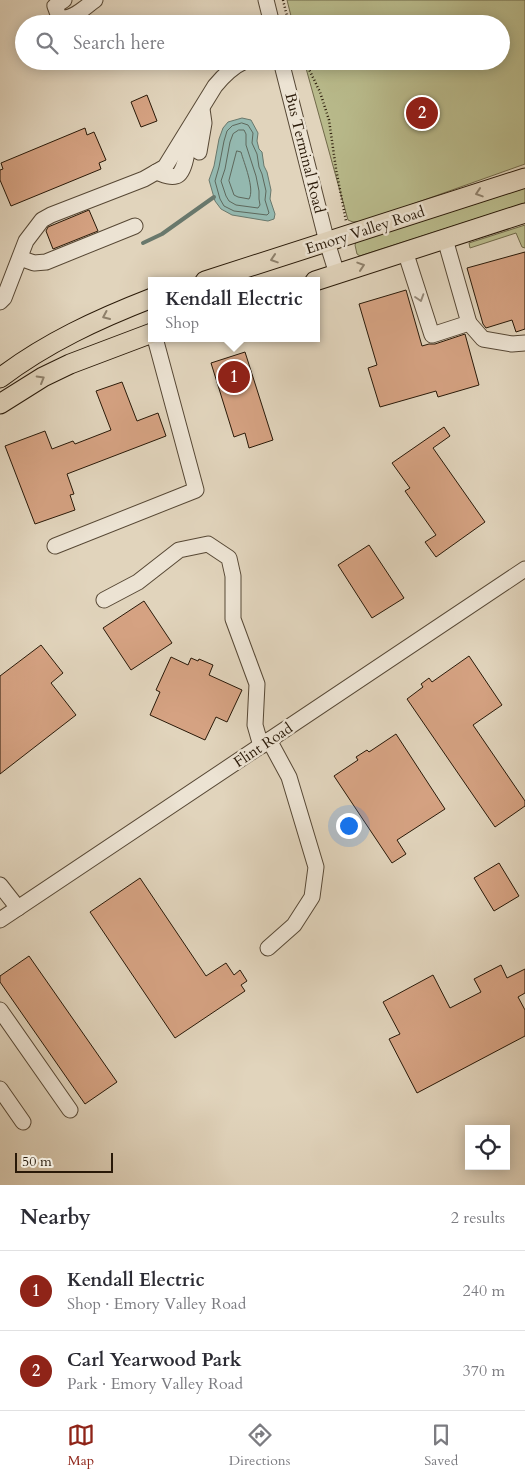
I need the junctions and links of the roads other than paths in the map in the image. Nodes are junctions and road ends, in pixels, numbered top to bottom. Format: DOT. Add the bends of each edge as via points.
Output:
graph roads {
  1 [pos="64,0"];
  2 [pos="95,0"];
  3 [pos="266,0"];
  4 [pos="58,15"];
  5 [pos="73,15"];
  6 [pos="270,15"];
  7 [pos="230,70"];
  8 [pos="284,70"];
  9 [pos="202,109"];
  10 [pos="199,152"];
  11 [pos="525,178"];
  12 [pos="525,213"];
  13 [pos="135,226"];
  14 [pos="445,239"];
  15 [pos="328,242"];
  16 [pos="406,251"];
  17 [pos="20,258"];
  18 [pos="337,274"];
  19 [pos="218,277"];
  20 [pos="320,279"];
  21 [pos="148,300"];
  22 [pos="0,302"];
  23 [pos="470,323"];
  24 [pos="148,335"];
  25 [pos="156,342"];
  26 [pos="525,343"];
  27 [pos="0,378"];
  28 [pos="0,404"];
  29 [pos="55,546"];
  30 [pos="525,569"];
  31 [pos="104,600"];
  32 [pos="265,743"];
  33 [pos="0,885"];
  34 [pos="18,908"];
  35 [pos="0,920"];
  36 [pos="268,948"];
  37 [pos="0,1010"];
  38 [pos="0,1089"];
  39 [pos="70,1110"];
  40 [pos="23,1122"];
  1 -- 4 [label="street" via="55,6"];
  2 -- 5 [label="street"];
  3 -- 6 [label="street"];
  7 -- 9 [label="street"];
  8 -- 15 [label="street, Bus Terminal Road"];
  9 -- 10 [label="street" via="204,123"];
  9 -- 17 [label="street" via="165,167 144,179 42,220 26,241"];
  11 -- 15 [label="main road, Emory Valley Road, one-way"];
  12 -- 14 [label="main road"];
  13 -- 17 [label="street" via="46,262 34,263"];
  14 -- 16 [label="main road"];
  14 -- 23 [label="street"];
  15 -- 18 [label="street, Bus Terminal Road"];
  15 -- 19 [label="main road, Emory Valley Road, one-way"];
  18 -- 16 [label="main road, one-way"];
  16 -- 23 [label="street, one-way" via="432,335"];
  17 -- 22 [label="street"];
  18 -- 20 [label="main road"];
  21 -- 27 [label="main road, one-way" via="83,327"];
  23 -- 26 [label="street" via="483,339"];
  28 -- 24 [label="main road, one-way" via="70,364"];
  25 -- 29 [label="street" via="196,490"];
  30 -- 32 [label="street, Flint Road"];
  31 -- 32 [label="street" via="138,582 179,550 208,544 229,558 233,576 233,620 257,684 255,725"];
  32 -- 34 [label="street, Flint Road"];
  32 -- 36 [label="street" via="289,776 316,868 312,897 294,925"];
  33 -- 34 [label="street"];
  34 -- 35 [label="street, Flint Road"];
  37 -- 39 [label="street"];
  38 -- 40 [label="street"];
}
